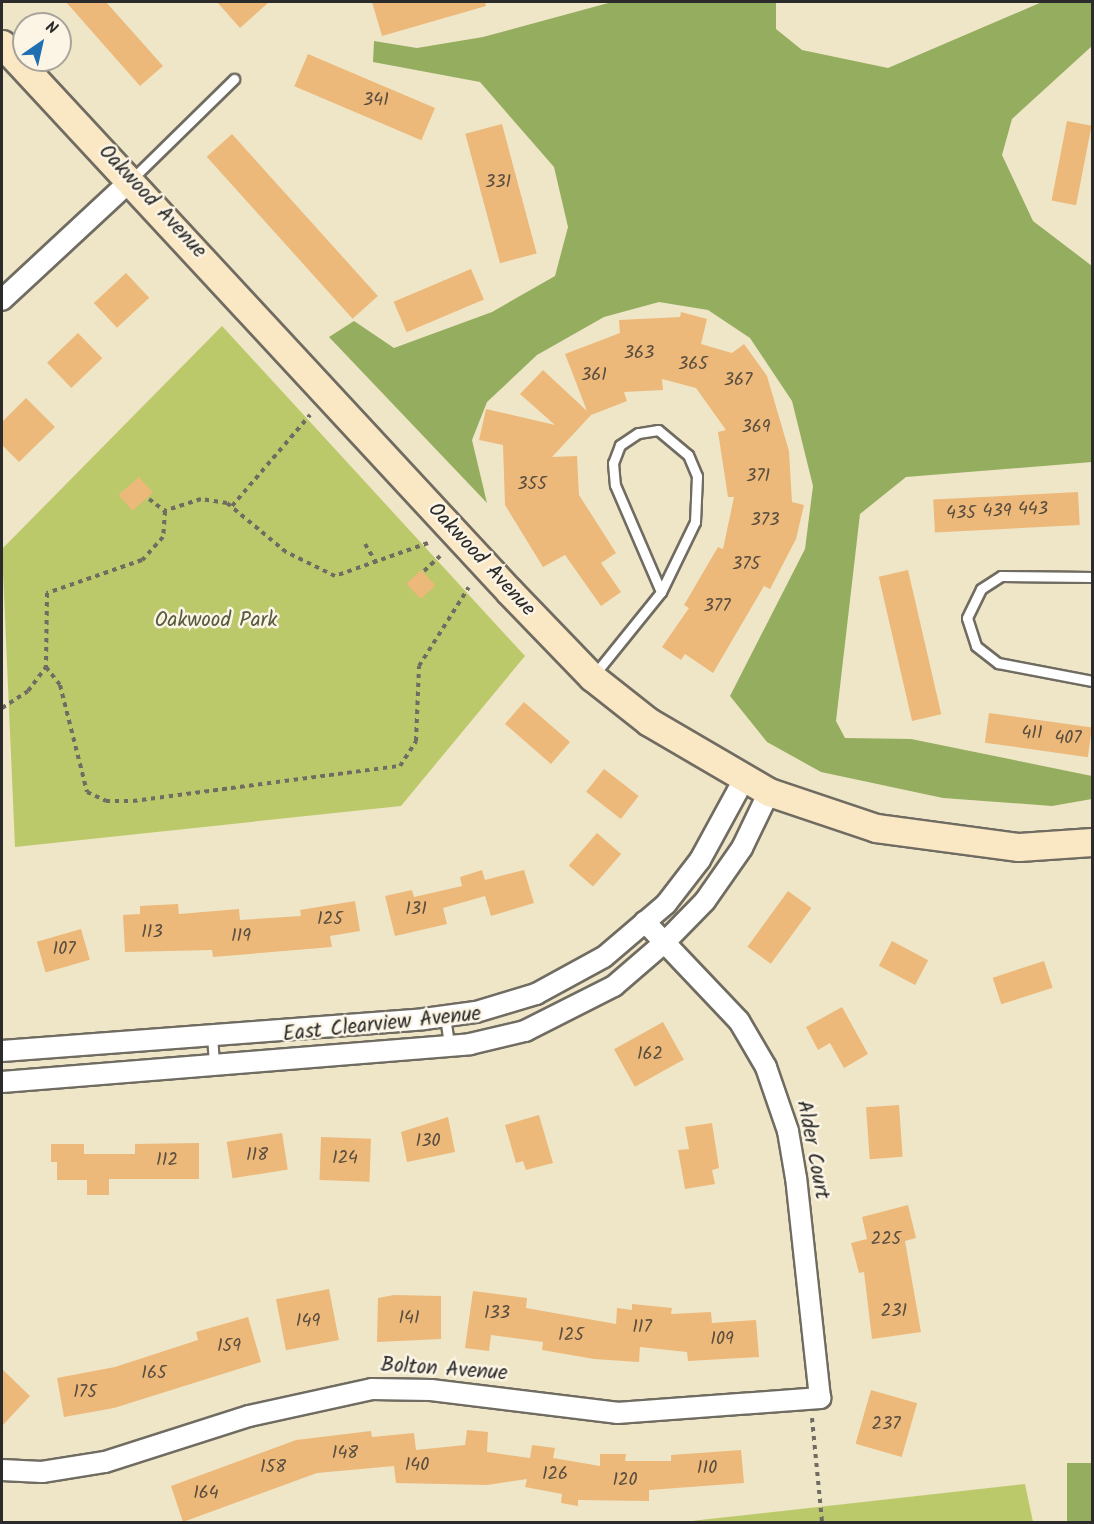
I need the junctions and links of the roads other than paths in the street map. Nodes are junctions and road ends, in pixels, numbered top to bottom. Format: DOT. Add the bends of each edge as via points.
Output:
graph roads {
  1 [pos="2,44"];
  2 [pos="234,79"];
  3 [pos="132,179"];
  4 [pos="2,300"];
  5 [pos="1092,577"];
  6 [pos="661,592"];
  7 [pos="592,677"];
  8 [pos="1092,681"];
  9 [pos="743,781"];
  10 [pos="769,792"];
  11 [pos="1092,842"];
  12 [pos="645,922"];
  13 [pos="665,942"];
  14 [pos="445,1016"];
  15 [pos="212,1035"];
  16 [pos="449,1046"];
  17 [pos="2,1051"];
  18 [pos="214,1065"];
  19 [pos="2,1082"];
  20 [pos="815,1404"];
  21 [pos="2,1470"];
  1 -- 3 [label="street, Oakwood Avenue"];
  2 -- 3 [label="lane"];
  3 -- 4 [label="street"];
  3 -- 7 [label="street, Oakwood Avenue"];
  5 -- 8 [label="lane" via="1001,576 981,589 967,618 976,646 999,663"];
  6 -- 6 [label="lane" via="695,522 699,497 688,455 658,430 638,432 620,445 613,463 615,485"];
  6 -- 7 [label="lane"];
  7 -- 9 [label="street, Oakwood Avenue" via="649,722"];
  9 -- 10 [label="street, Oakwood Avenue"];
  9 -- 12 [label="street, East Clearview Avenue" via="700,860"];
  10 -- 11 [label="street, Oakwood Avenue" via="876,828 930,839 1019,847"];
  10 -- 13 [label="street, East Clearview Avenue" via="730,866"];
  12 -- 13 [label="street, Alder Court"];
  12 -- 14 [label="street, East Clearview Avenue" via="604,957 536,994"];
  13 -- 16 [label="street, East Clearview Avenue" via="614,986 565,1014 525,1031"];
  13 -- 20 [label="street, Alder Court" via="739,1021 766,1067 781,1107 796,1178"];
  14 -- 15 [label="street, East Clearview Avenue"];
  14 -- 16 [label="lane"];
  15 -- 17 [label="street, East Clearview Avenue"];
  15 -- 18 [label="lane"];
  16 -- 18 [label="street, East Clearview Avenue"];
  18 -- 19 [label="street, East Clearview Avenue"];
  20 -- 21 [label="street, Bolton Avenue" via="617,1413 431,1390 372,1389 249,1416 105,1462 42,1472"];
}
